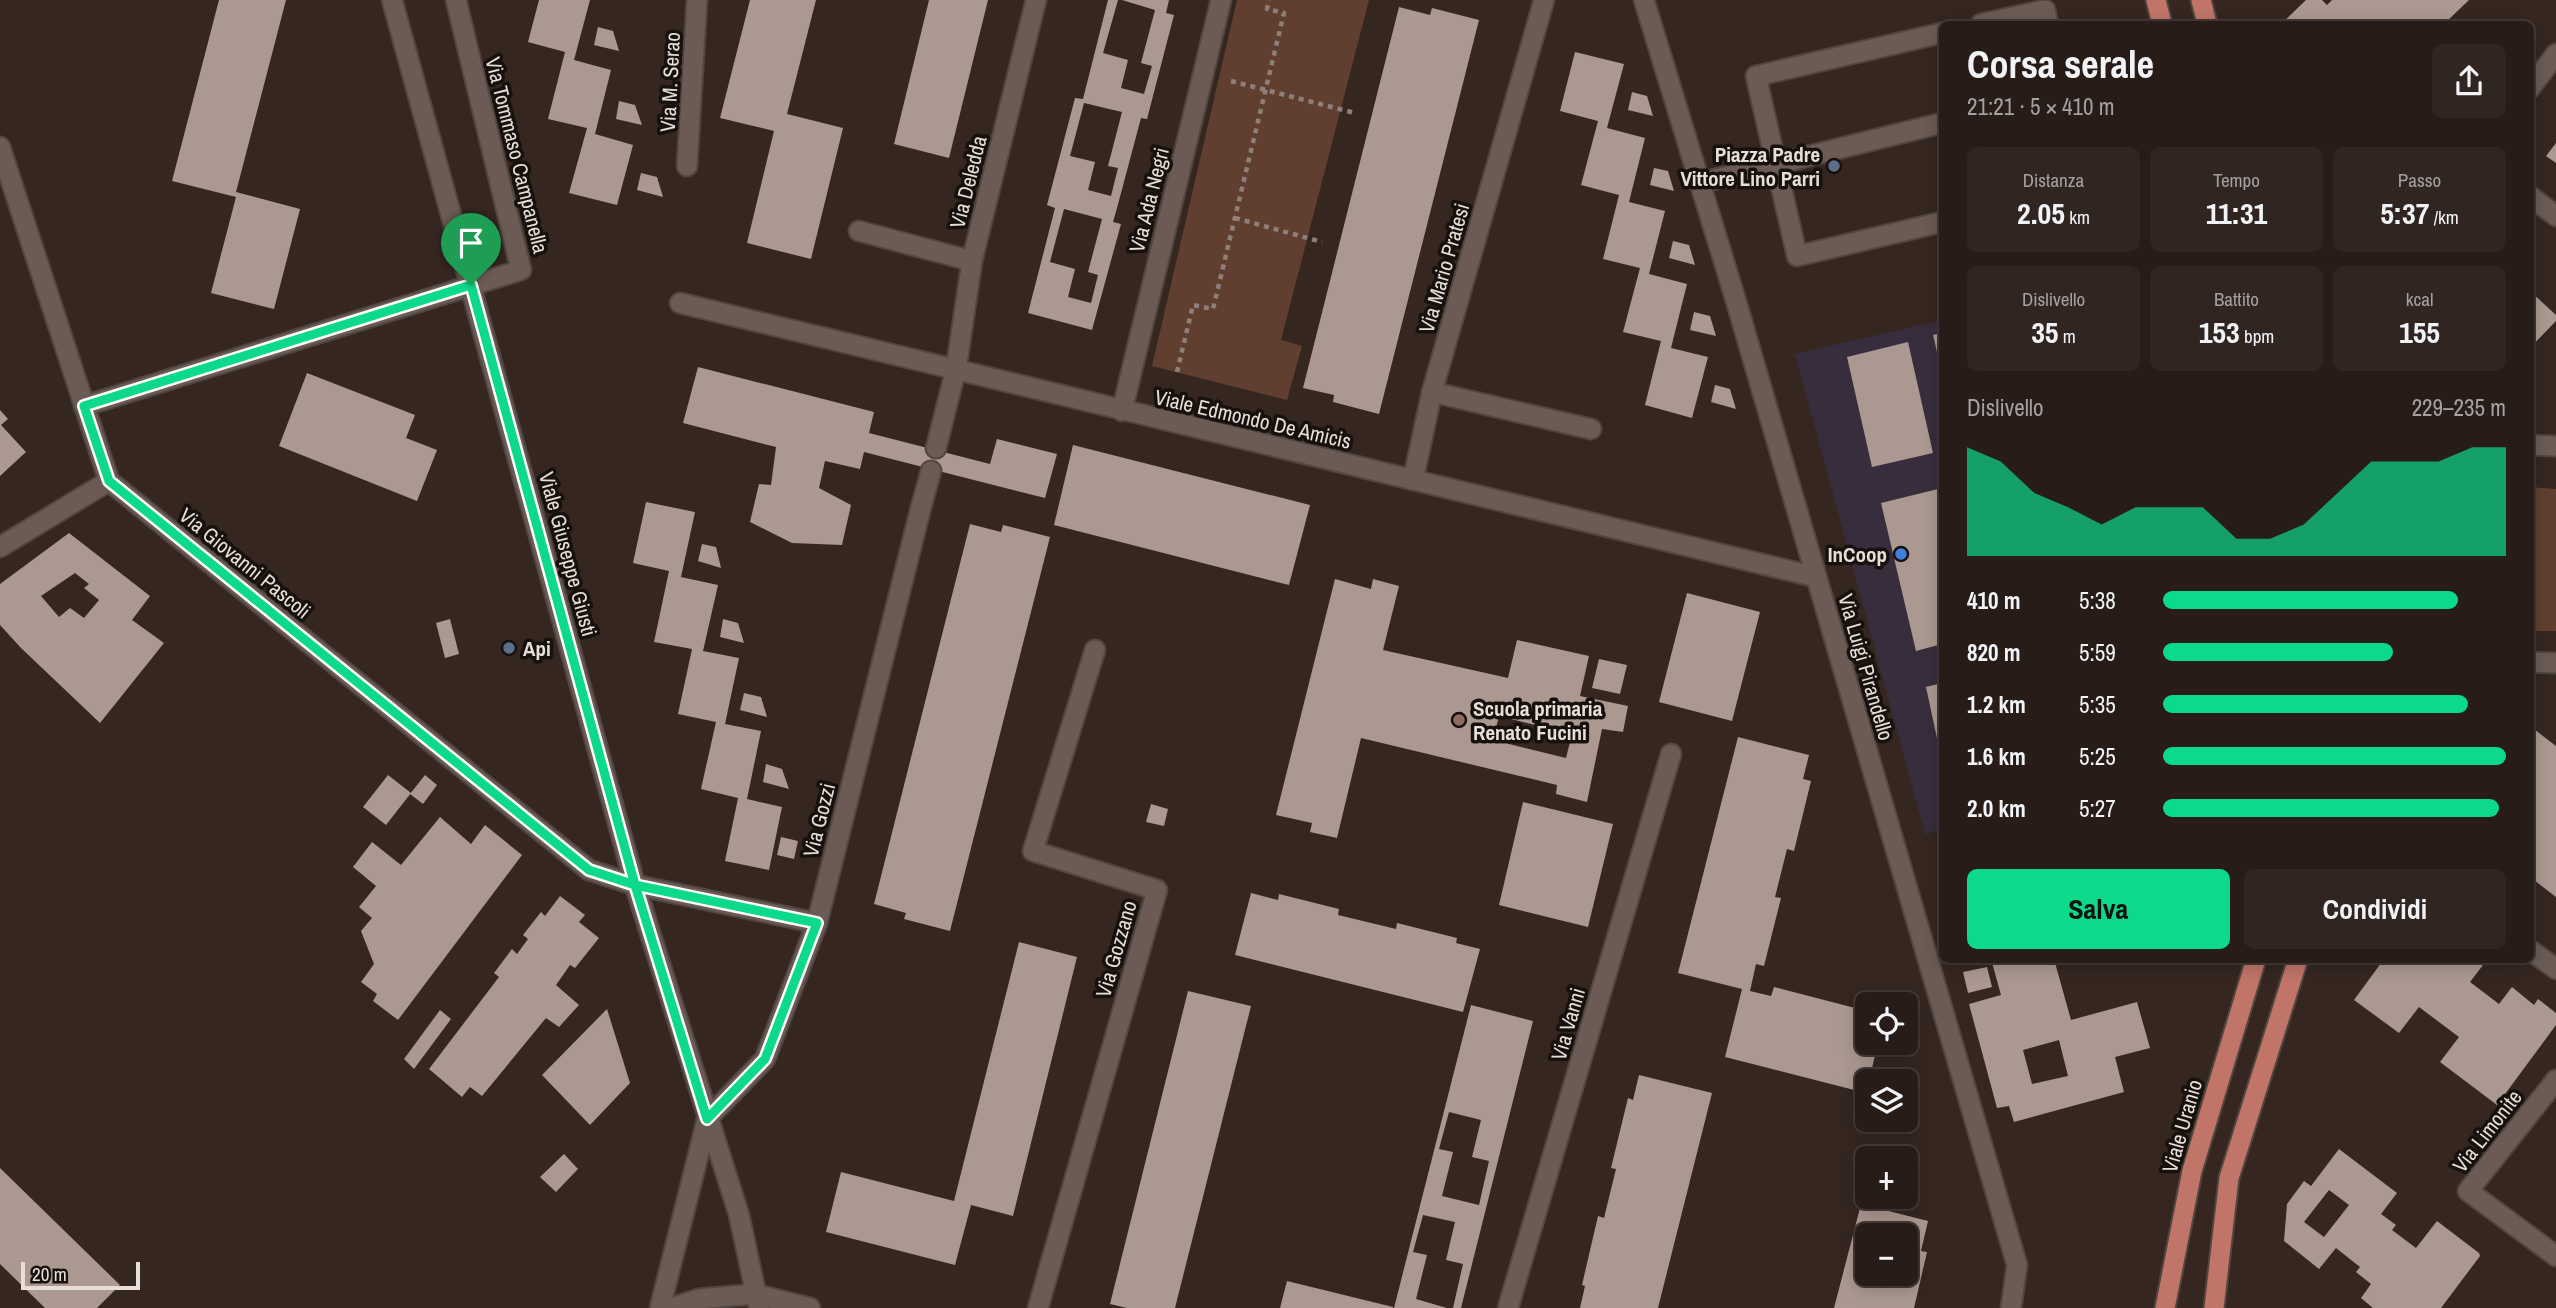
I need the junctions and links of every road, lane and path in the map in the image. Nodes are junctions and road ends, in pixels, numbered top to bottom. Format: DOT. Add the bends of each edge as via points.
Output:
graph roads {
  1 [pos="392,0"];
  2 [pos="456,0"];
  3 [pos="698,0"];
  4 [pos="1036,0"];
  5 [pos="1221,0"];
  6 [pos="1269,0"];
  7 [pos="1544,0"];
  8 [pos="1644,0"];
  9 [pos="2156,0"];
  10 [pos="1995,21"];
  11 [pos="2047,21"];
  12 [pos="2161,21"];
  13 [pos="1939,34"];
  14 [pos="2556,54"];
  15 [pos="1203,74"];
  16 [pos="2534,83"];
  17 [pos="1265,90"];
  18 [pos="1355,113"];
  19 [pos="1939,124"];
  20 [pos="0,148"];
  21 [pos="1776,164"];
  22 [pos="687,166"];
  23 [pos="1700,183"];
  24 [pos="2534,199"];
  25 [pos="2556,216"];
  26 [pos="1235,218"];
  27 [pos="1939,223"];
  28 [pos="859,231"];
  29 [pos="1322,242"];
  30 [pos="972,261"];
  31 [pos="471,285"];
  32 [pos="680,303"];
  33 [pos="956,369"];
  34 [pos="1177,372"];
  35 [pos="1432,392"];
  36 [pos="84,406"];
  37 [pos="1122,411"];
  38 [pos="1591,429"];
  39 [pos="2534,445"];
  40 [pos="2556,446"];
  41 [pos="936,448"];
  42 [pos="931,471"];
  43 [pos="1413,480"];
  44 [pos="109,481"];
  45 [pos="0,547"];
  46 [pos="1816,577"];
  47 [pos="1095,650"];
  48 [pos="2534,662"];
  49 [pos="2556,663"];
  50 [pos="1671,754"];
  51 [pos="635,885"];
  52 [pos="817,923"];
  53 [pos="2534,953"];
  54 [pos="2255,963"];
  55 [pos="2297,963"];
  56 [pos="2556,969"];
  57 [pos="2556,1080"];
  58 [pos="707,1119"];
  59 [pos="2556,1256"];
  60 [pos="757,1301"];
  61 [pos="660,1308"];
  62 [pos="672,1308"];
  63 [pos="810,1308"];
  64 [pos="1038,1308"];
  65 [pos="1508,1308"];
  66 [pos="2011,1308"];
  67 [pos="2165,1308"];
  68 [pos="2214,1308"];
  1 -- 31 [label="street, Viale Giuseppe Giusti"];
  2 -- 31 [label="street, Via Tommaso Campanella" via="521,270"];
  3 -- 22 [label="street, Via M. Serao"];
  4 -- 30 [label="street, Via Deledda"];
  5 -- 15 [label="street, Via Ada Negri"];
  6 -- 17 [label="path" via="1267,9 1284,13"];
  7 -- 35 [label="street, Via Mario Pratesi"];
  8 -- 23 [label="street, Via Luigi Pirandello"];
  9 -- 12 [label="main road"];
  10 -- 11 [label="street" via="2045,10"];
  13 -- 21 [label="street" via="1756,76"];
  14 -- 16 [label="street"];
  15 -- 17 [label="path"];
  15 -- 37 [label="street, Via Ada Negri"];
  17 -- 18 [label="path"];
  17 -- 26 [label="path"];
  19 -- 21 [label="street"];
  20 -- 36 [label="street"];
  21 -- 23 [label="street"];
  21 -- 27 [label="street" via="1797,256"];
  23 -- 46 [label="street, Via Luigi Pirandello"];
  24 -- 25 [label="street"];
  26 -- 29 [label="path"];
  26 -- 34 [label="path" via="1213,309 1193,305"];
  28 -- 30 [label="street, Via Deledda"];
  30 -- 33 [label="street"];
  31 -- 36 [label="street"];
  31 -- 51 [label="street, Viale Giuseppe Giusti"];
  32 -- 33 [label="street, Viale Edmondo De Amicis"];
  33 -- 37 [label="street, Viale Edmondo De Amicis"];
  33 -- 41 [label="street"];
  35 -- 38 [label="street"];
  35 -- 43 [label="street, Via Mario Pratesi"];
  36 -- 44 [label="street"];
  37 -- 43 [label="street, Viale Edmondo De Amicis"];
  39 -- 40 [label="street"];
  42 -- 52 [label="street, Via Gozzi"];
  43 -- 46 [label="street, Viale Edmondo De Amicis"];
  44 -- 45 [label="street"];
  44 -- 51 [label="street, Via Giovanni Pascoli" via="589,870"];
  46 -- 66 [label="street, Via Luigi Pirandello" via="2017,1265"];
  47 -- 64 [label="street, Via Gozzano" via="1033,851 1157,890"];
  48 -- 49 [label="street"];
  50 -- 65 [label="street, Via Vanni"];
  51 -- 52 [label="street, Via Giovanni Pascoli"];
  51 -- 58 [label="street, Viale Giuseppe Giusti"];
  52 -- 58 [label="street, Via Gozzi" via="765,1059"];
  53 -- 56 [label="street"];
  54 -- 67 [label="main road, Viale Uranio" via="2192,1171"];
  55 -- 68 [label="main road" via="2229,1178"];
  57 -- 59 [label="street, Via Limonite" via="2468,1191"];
  58 -- 60 [label="street, Viale Giuseppe Giusti" via="739,1215"];
  58 -- 61 [label="street"];
  60 -- 62 [label="street" via="699,1299"];
  60 -- 63 [label="street"];
}
